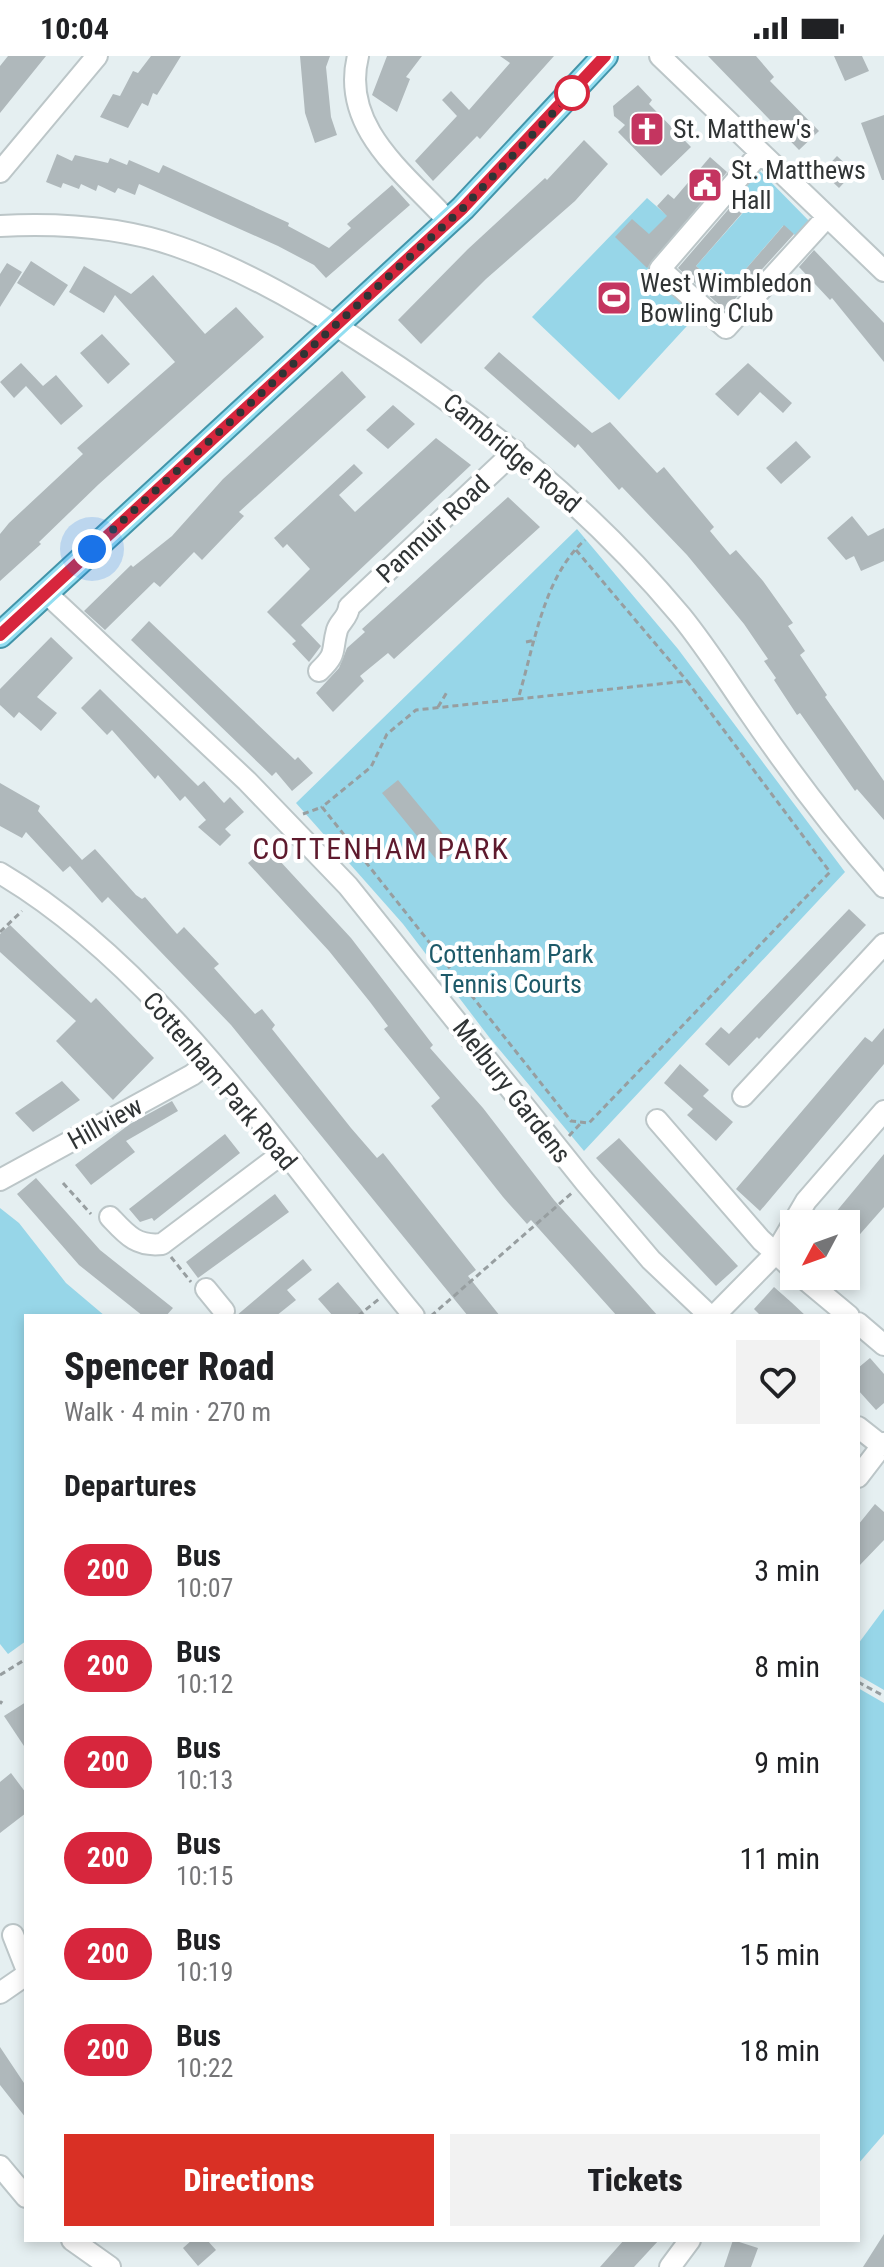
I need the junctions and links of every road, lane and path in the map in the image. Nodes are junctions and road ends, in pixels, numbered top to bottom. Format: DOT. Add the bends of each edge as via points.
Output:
graph roads {
  1 [pos="97,56"];
  2 [pos="358,56"];
  3 [pos="605,56"];
  4 [pos="660,56"];
  5 [pos="760,153"];
  6 [pos="0,172"];
  7 [pos="827,217"];
  8 [pos="448,221"];
  9 [pos="0,226"];
  10 [pos="884,271"];
  11 [pos="336,325"];
  12 [pos="515,451"];
  13 [pos="597,524"];
  14 [pos="575,549"];
  15 [pos="45,592"];
  16 [pos="0,635"];
  17 [pos="536,640"];
  18 [pos="526,642"];
  19 [pos="319,671"];
  20 [pos="687,681"];
  21 [pos="447,692"];
  22 [pos="518,699"];
  23 [pos="438,707"];
  24 [pos="0,873"];
  25 [pos="884,887"];
  26 [pos="35,896"];
  27 [pos="0,932"];
  28 [pos="884,944"];
  29 [pos="209,1062"];
  30 [pos="743,1096"];
  31 [pos="884,1111"];
  32 [pos="657,1120"];
  33 [pos="283,1153"];
  34 [pos="0,1180"];
  35 [pos="585,1182"];
  36 [pos="63,1183"];
  37 [pos="110,1217"];
  38 [pos="162,1244"];
  39 [pos="775,1254"];
  40 [pos="780,1258"];
  41 [pos="206,1289"];
  42 [pos="392,1289"];
  43 [pos="818,1290"];
  44 [pos="224,1311"];
  45 [pos="361,1314"];
  46 [pos="412,1314"];
  47 [pos="433,1314"];
  48 [pos="710,1314"];
  49 [pos="714,1314"];
  50 [pos="847,1314"];
  51 [pos="860,1325"];
  52 [pos="884,1345"];
  53 [pos="860,1428"];
  54 [pos="883,1444"];
  55 [pos="860,1474"];
  56 [pos="24,1660"];
  57 [pos="0,1675"];
  58 [pos="860,1683"];
  59 [pos="884,1696"];
  60 [pos="13,1935"];
  61 [pos="24,1963"];
  62 [pos="24,1976"];
  63 [pos="0,1993"];
  64 [pos="0,2166"];
  65 [pos="24,2195"];
  66 [pos="75,2242"];
  67 [pos="689,2242"];
  68 [pos="110,2267"];
  69 [pos="670,2267"];
  1 -- 6 [label="street"];
  2 -- 8 [label="street" via="355,84 365,128"];
  3 -- 8 [label="main road"];
  4 -- 5 [label="street"];
  5 -- 7 [label="street"];
  5 -- 7 [label="street" via="660,269 726,328"];
  7 -- 10 [label="street"];
  8 -- 11 [label="main road"];
  9 -- 11 [label="street, Cambridge Road" via="76,227 180,247"];
  11 -- 12 [label="street, Cambridge Road" via="443,394"];
  11 -- 15 [label="main road"];
  12 -- 13 [label="street, Cambridge Road"];
  12 -- 19 [label="street, Panmuir Road" via="349,607 338,627 334,657"];
  13 -- 14 [label="path"];
  13 -- 25 [label="street, Cambridge Road" via="684,620 799,783"];
  14 -- 17 [label="path" via="554,583"];
  14 -- 20 [label="path"];
  15 -- 16 [label="main road"];
  15 -- 35 [label="street, Melbury Gardens" via="247,781 339,876"];
  17 -- 18 [label="path"];
  17 -- 22 [label="path"];
  20 -- 22 [label="path"];
  20 -- 23 [label="path" via="830,872 589,1123 580,1124 571,1121 322,807 371,767 387,734 416,710"];
  21 -- 23 [label="path"];
  22 -- 23 [label="path"];
  24 -- 26 [label="street, Cottenham Park Road"];
  26 -- 27 [label="path"];
  26 -- 29 [label="street, Cottenham Park Road" via="122,968"];
  28 -- 30 [label="street"];
  29 -- 33 [label="street, Cottenham Park Road"];
  29 -- 34 [label="street, Hillview"];
  31 -- 39 [label="street" via="806,1201"];
  32 -- 39 [label="street"];
  33 -- 38 [label="street"];
  33 -- 42 [label="street, Cottenham Park Road"];
  35 -- 47 [label="path"];
  35 -- 48 [label="street, Melbury Gardens" via="651,1260"];
  36 -- 37 [label="path" via="93,1216"];
  37 -- 38 [label="street" via="130,1239"];
  38 -- 41 [label="path" via="198,1290"];
  39 -- 40 [label="street"];
  39 -- 49 [label="street"];
  41 -- 44 [label="street"];
  42 -- 45 [label="path"];
  42 -- 46 [label="street, Cottenham Park Road"];
  43 -- 50 [label="street"];
  51 -- 52 [label="street"];
  53 -- 54 [label="street"];
  54 -- 55 [label="street"];
  56 -- 57 [label="path"];
  58 -- 59 [label="path"];
  60 -- 61 [label="street"];
  62 -- 63 [label="street"];
  64 -- 65 [label="street"];
  66 -- 68 [label="street"];
  67 -- 69 [label="street"];
}
